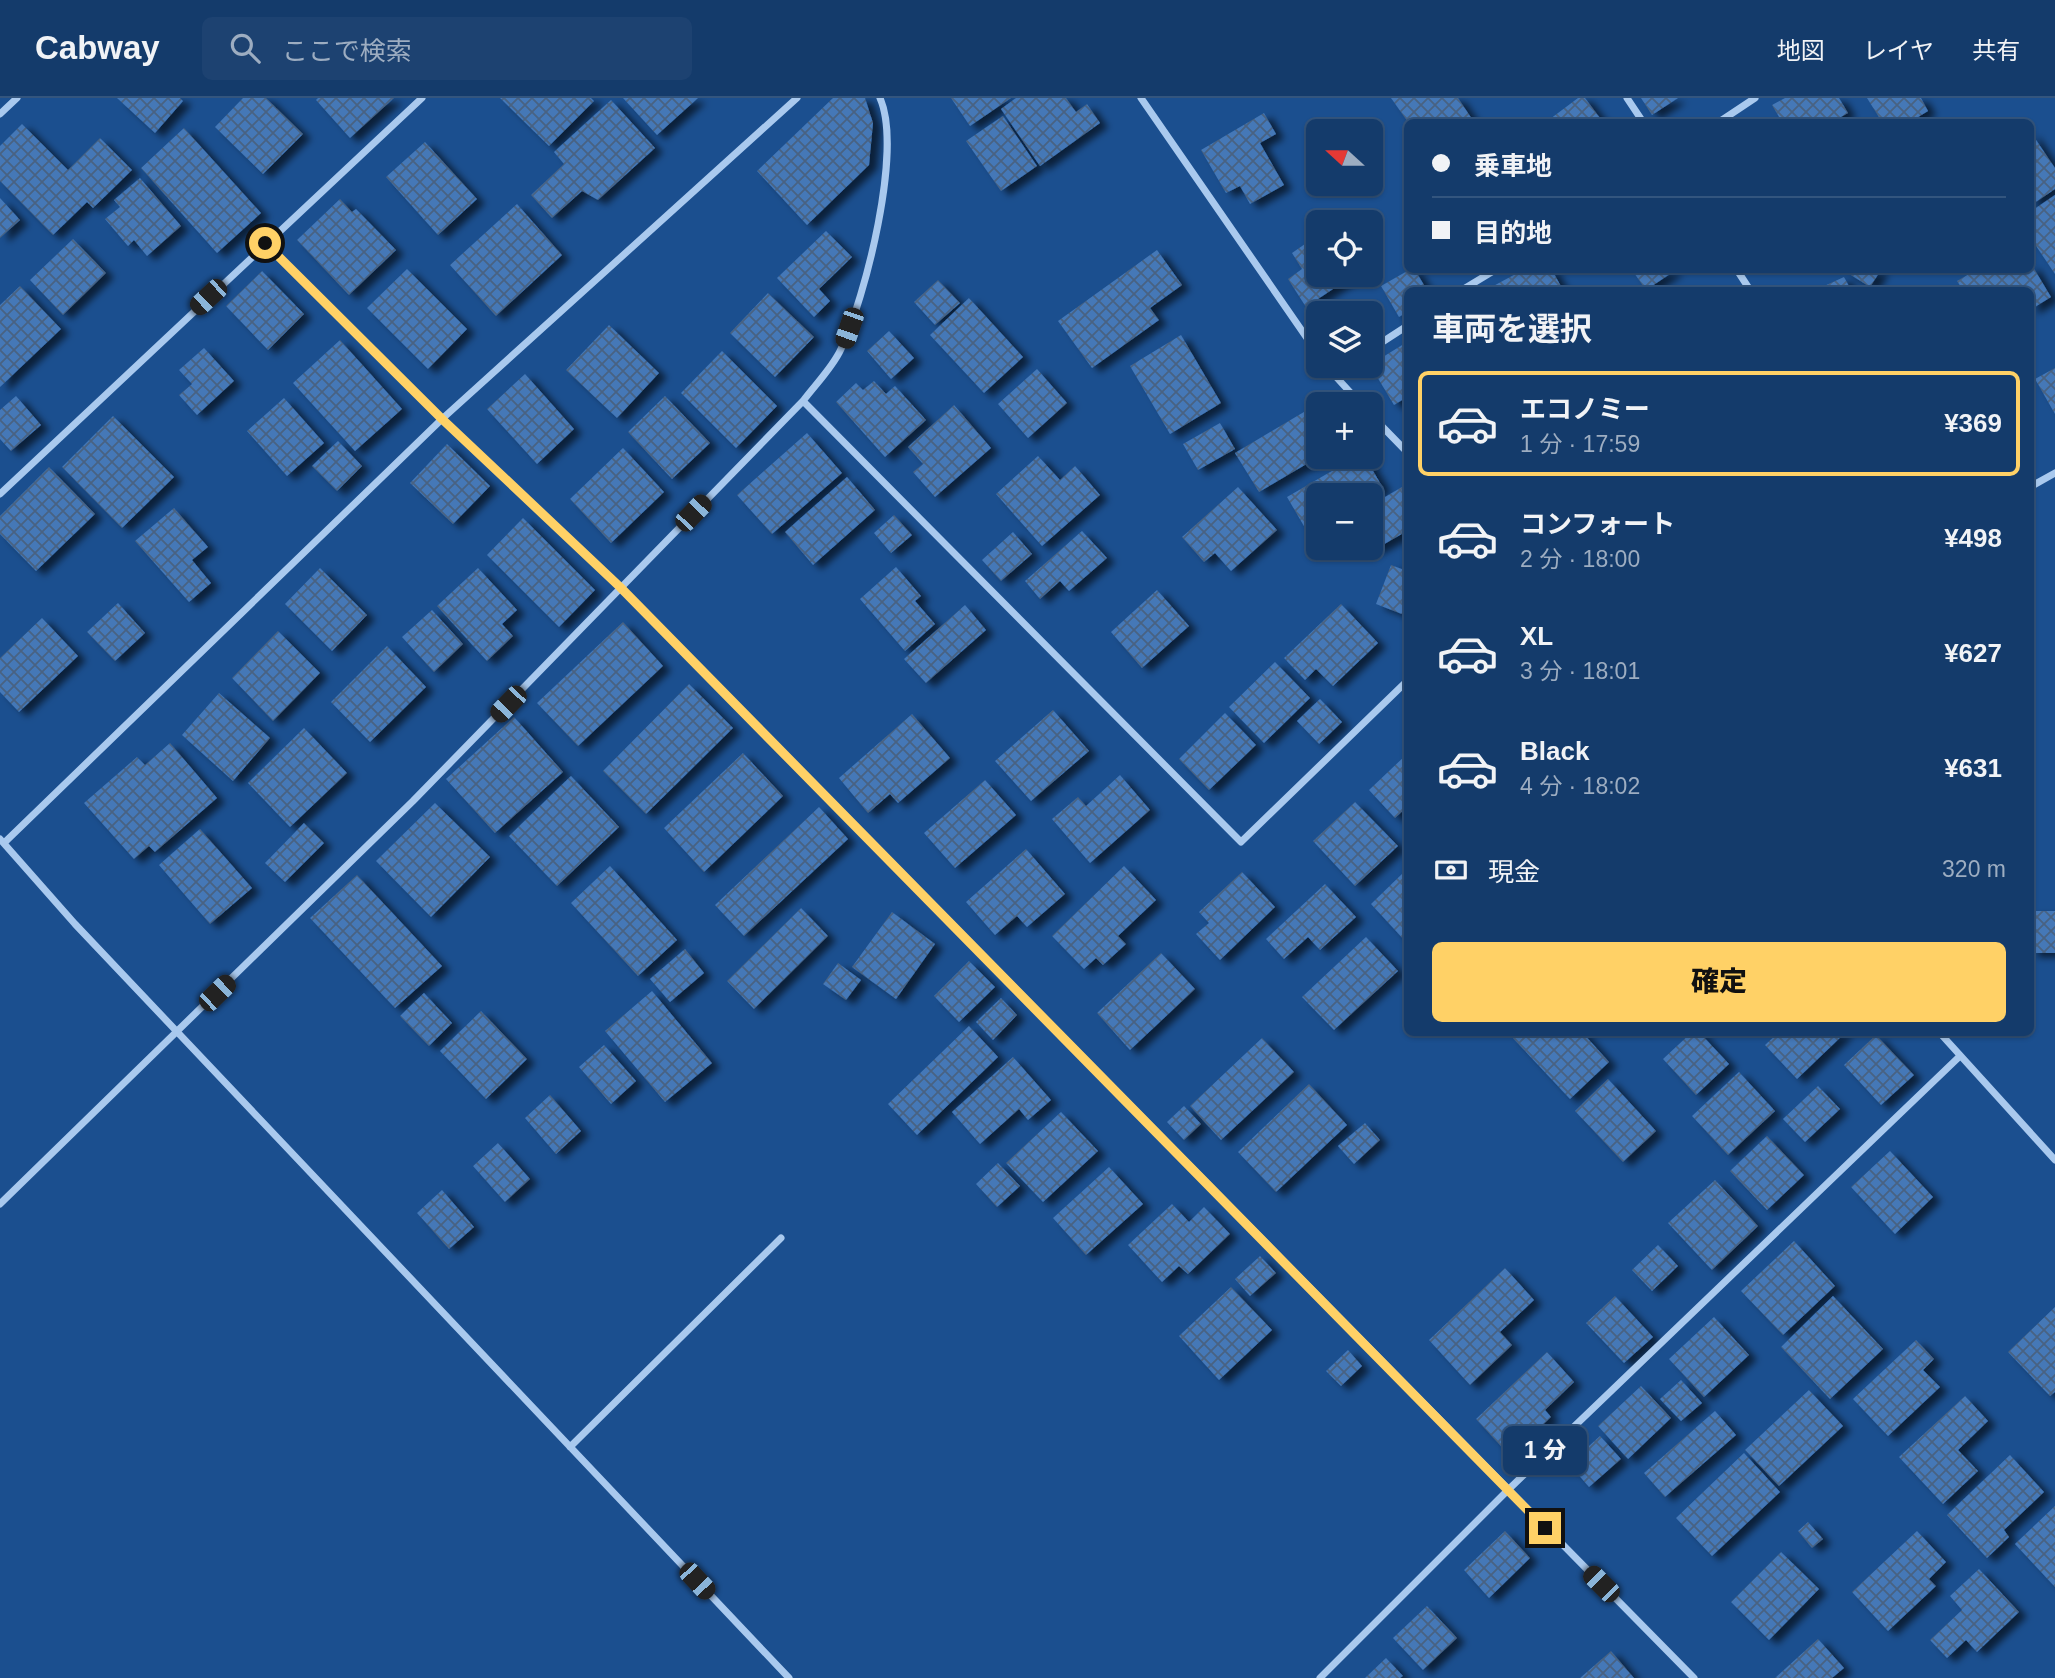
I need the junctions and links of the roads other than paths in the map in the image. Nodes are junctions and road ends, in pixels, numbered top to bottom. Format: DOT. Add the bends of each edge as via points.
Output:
graph roads {
  1 [pos="17,98"];
  2 [pos="422,98"];
  3 [pos="797,98"];
  4 [pos="880,98"];
  5 [pos="1141,98"];
  6 [pos="1627,98"];
  7 [pos="1755,98"];
  8 [pos="0,114"];
  9 [pos="1641,119"];
  10 [pos="1724,119"];
  11 [pos="265,243"];
  12 [pos="1490,273"];
  13 [pos="1467,287"];
  14 [pos="1404,328"];
  15 [pos="1306,337"];
  16 [pos="1383,342"];
  17 [pos="1335,378"];
  18 [pos="1349,392"];
  19 [pos="803,401"];
  20 [pos="442,419"];
  21 [pos="1383,427"];
  22 [pos="1404,449"];
  23 [pos="2055,473"];
  24 [pos="2034,485"];
  25 [pos="0,494"];
  26 [pos="620,587"];
  27 [pos="1404,684"];
  28 [pos="2,841"];
  29 [pos="178,1031"];
  30 [pos="1942,1036"];
  31 [pos="1960,1056"];
  32 [pos="2055,1160"];
  33 [pos="0,1204"];
  34 [pos="781,1238"];
  35 [pos="570,1447"];
  36 [pos="1507,1490"];
  37 [pos="787,1677"];
  38 [pos="1324,1677"];
  39 [pos="1694,1678"];
  1 -- 8 [label="street"];
  2 -- 11 [label="street"];
  3 -- 20 [label="street"];
  4 -- 19 [label="street" via="888,156 872,259 841,351"];
  5 -- 15 [label="street"];
  6 -- 9 [label="street"];
  7 -- 10 [label="street"];
  11 -- 20 [label="street"];
  11 -- 25 [label="street"];
  12 -- 13 [label="street"];
  14 -- 16 [label="street"];
  17 -- 18 [label="street"];
  19 -- 26 [label="street"];
  19 -- 27 [label="street" via="1241,842"];
  20 -- 26 [label="street"];
  20 -- 28 [label="street"];
  21 -- 22 [label="street"];
  23 -- 24 [label="street"];
  26 -- 29 [label="street" via="413,801"];
  26 -- 36 [label="street"];
  28 -- 29 [label="street"];
  29 -- 33 [label="street"];
  29 -- 35 [label="street"];
  30 -- 31 [label="street"];
  31 -- 32 [label="street"];
  31 -- 36 [label="street"];
  34 -- 35 [label="street"];
  35 -- 37 [label="street"];
  36 -- 38 [label="street"];
  36 -- 39 [label="street"];
}
